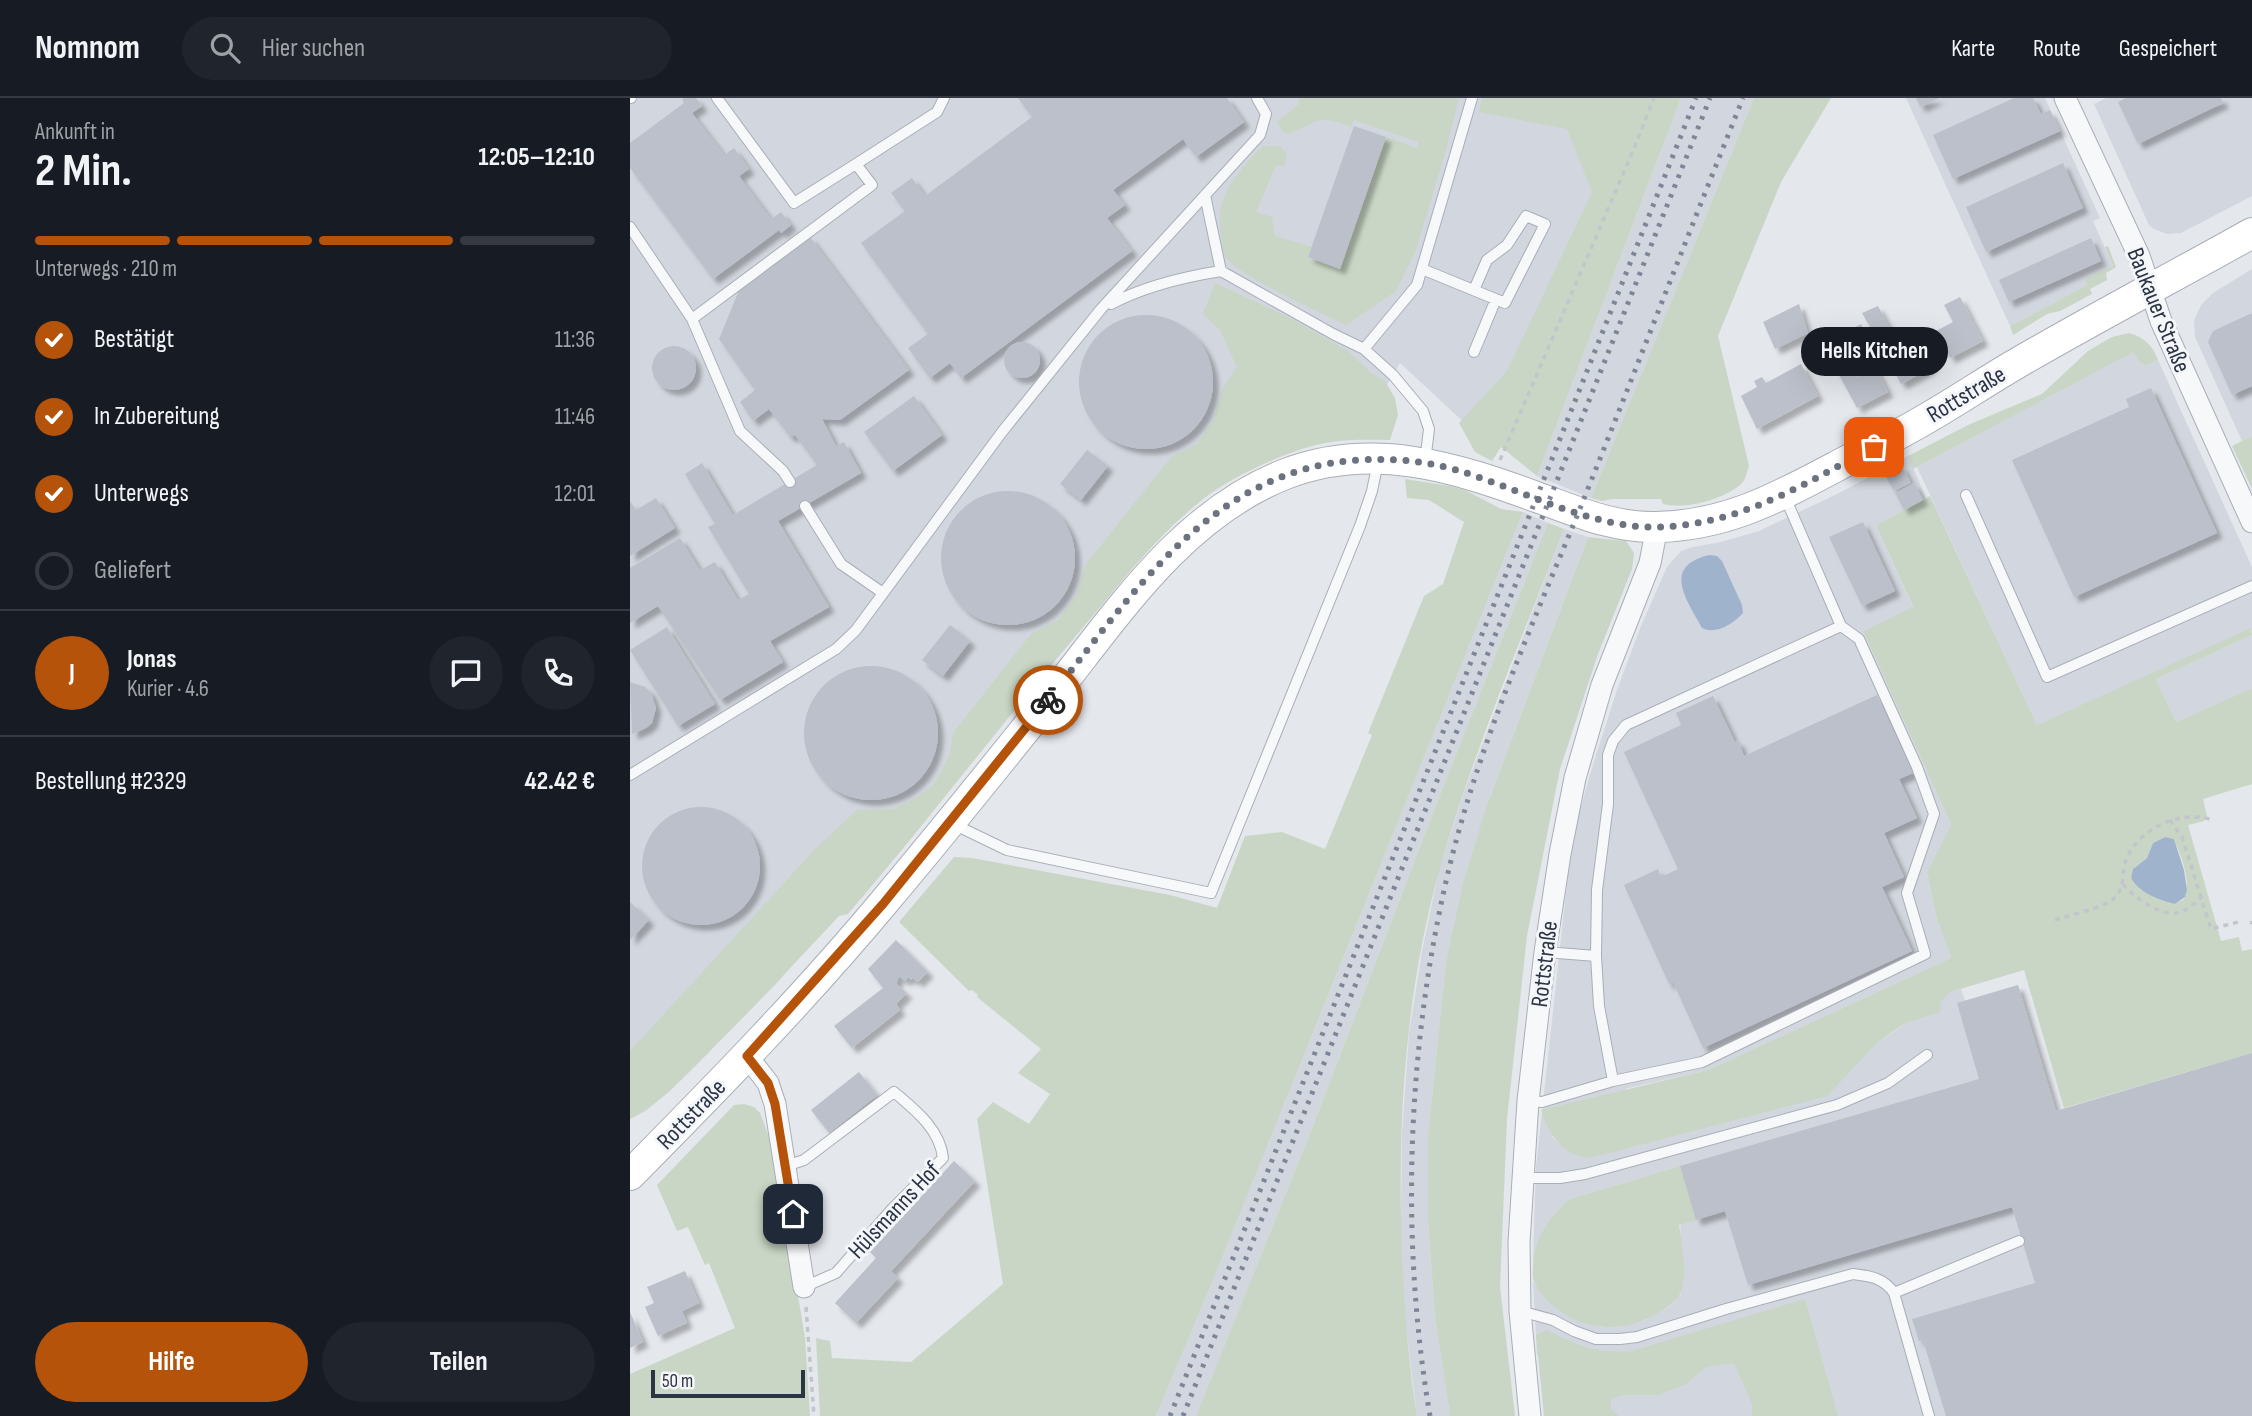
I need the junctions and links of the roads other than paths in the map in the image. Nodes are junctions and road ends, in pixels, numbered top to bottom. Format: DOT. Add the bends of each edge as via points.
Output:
graph roads {
  1 [pos="717,98"];
  2 [pos="944,98"];
  3 [pos="1257,98"];
  4 [pos="1472,98"];
  5 [pos="2065,98"];
  6 [pos="856,164"];
  7 [pos="1205,195"];
  8 [pos="630,227"];
  9 [pos="2252,233"];
  10 [pos="1422,269"];
  11 [pos="1221,271"];
  12 [pos="2152,288"];
  13 [pos="1474,290"];
  14 [pos="1496,299"];
  15 [pos="1101,309"];
  16 [pos="692,319"];
  17 [pos="1364,349"];
  18 [pos="1474,352"];
  19 [pos="1378,459"];
  20 [pos="1425,462"];
  21 [pos="790,482"];
  22 [pos="1966,495"];
  23 [pos="1789,505"];
  24 [pos="805,506"];
  25 [pos="2252,522"];
  26 [pos="1657,527"];
  27 [pos="2252,586"];
  28 [pos="883,593"];
  29 [pos="1841,626"];
  30 [pos="630,775"];
  31 [pos="949,822"];
  32 [pos="1545,952"];
  33 [pos="1597,956"];
  34 [pos="1927,1055"];
  35 [pos="747,1056"];
  36 [pos="1614,1081"];
  37 [pos="1528,1101"];
  38 [pos="786,1166"];
  39 [pos="630,1175"];
  40 [pos="1521,1178"];
  41 [pos="2020,1241"];
  42 [pos="804,1287"];
  43 [pos="1894,1293"];
  44 [pos="1520,1311"];
  45 [pos="1530,1416"];
  46 [pos="1929,1416"];
  1 -- 6 [label="lane" via="794,203"];
  2 -- 6 [label="lane" via="937,113"];
  3 -- 7 [label="lane" via="1266,114 1260,135"];
  4 -- 10 [label="lane"];
  5 -- 12 [label="street, Baukauer Straße"];
  6 -- 16 [label="lane" via="872,185"];
  7 -- 11 [label="lane"];
  7 -- 15 [label="lane"];
  8 -- 16 [label="lane"];
  9 -- 12 [label="street, Rottstraße"];
  10 -- 13 [label="lane"];
  10 -- 17 [label="lane" via="1417,285"];
  11 -- 15 [label="lane" via="1133,292"];
  11 -- 17 [label="lane"];
  12 -- 23 [label="street, Rottstraße" via="2020,362"];
  12 -- 25 [label="street, Baukauer Straße" via="2161,321"];
  13 -- 14 [label="lane"];
  13 -- 14 [label="lane" via="1487,260 1507,245 1526,216 1545,224 1505,303"];
  14 -- 18 [label="lane"];
  15 -- 28 [label="lane" via="1002,432"];
  16 -- 21 [label="lane" via="740,431"];
  17 -- 20 [label="lane" via="1393,374 1423,411 1429,429"];
  19 -- 20 [label="street, Rottstraße"];
  19 -- 31 [label="street, Rottstraße" via="1337,461 1284,475 1248,492 1188,534 1119,611"];
  19 -- 31 [label="lane" via="1360,526 1211,893 1007,850"];
  20 -- 26 [label="street, Rottstraße" via="1491,480 1598,520"];
  22 -- 27 [label="lane" via="2047,677"];
  23 -- 26 [label="street, Rottstraße"];
  23 -- 29 [label="lane"];
  24 -- 28 [label="lane" via="841,564"];
  26 -- 32 [label="street, Rottstraße" via="1650,563 1602,685 1575,778"];
  28 -- 30 [label="lane" via="836,649"];
  29 -- 33 [label="lane" via="1626,725 1613,741 1597,890"];
  29 -- 36 [label="lane" via="1858,639 1934,814 1907,893 1925,954 1702,1062"];
  31 -- 35 [label="street, Rottstraße" via="883,904"];
  32 -- 33 [label="lane"];
  32 -- 37 [label="street, Rottstraße"];
  33 -- 36 [label="lane" via="1599,1006"];
  34 -- 40 [label="lane" via="1888,1083 1837,1105 1585,1174"];
  35 -- 38 [label="street" via="768,1083"];
  35 -- 39 [label="street, Rottstraße"];
  36 -- 37 [label="lane" via="1542,1102"];
  37 -- 40 [label="street, Rottstraße"];
  38 -- 42 [label="street"];
  38 -- 42 [label="lane, Hülsmanns Hof" via="804,1160 894,1092 924,1119 942,1144 943,1158 836,1273"];
  40 -- 44 [label="street, Rottstraße"];
  41 -- 43 [label="lane"];
  43 -- 44 [label="lane" via="1879,1279 1853,1274 1620,1339 1596,1339"];
  43 -- 46 [label="lane"];
  44 -- 45 [label="street, Rottstraße"];
}
